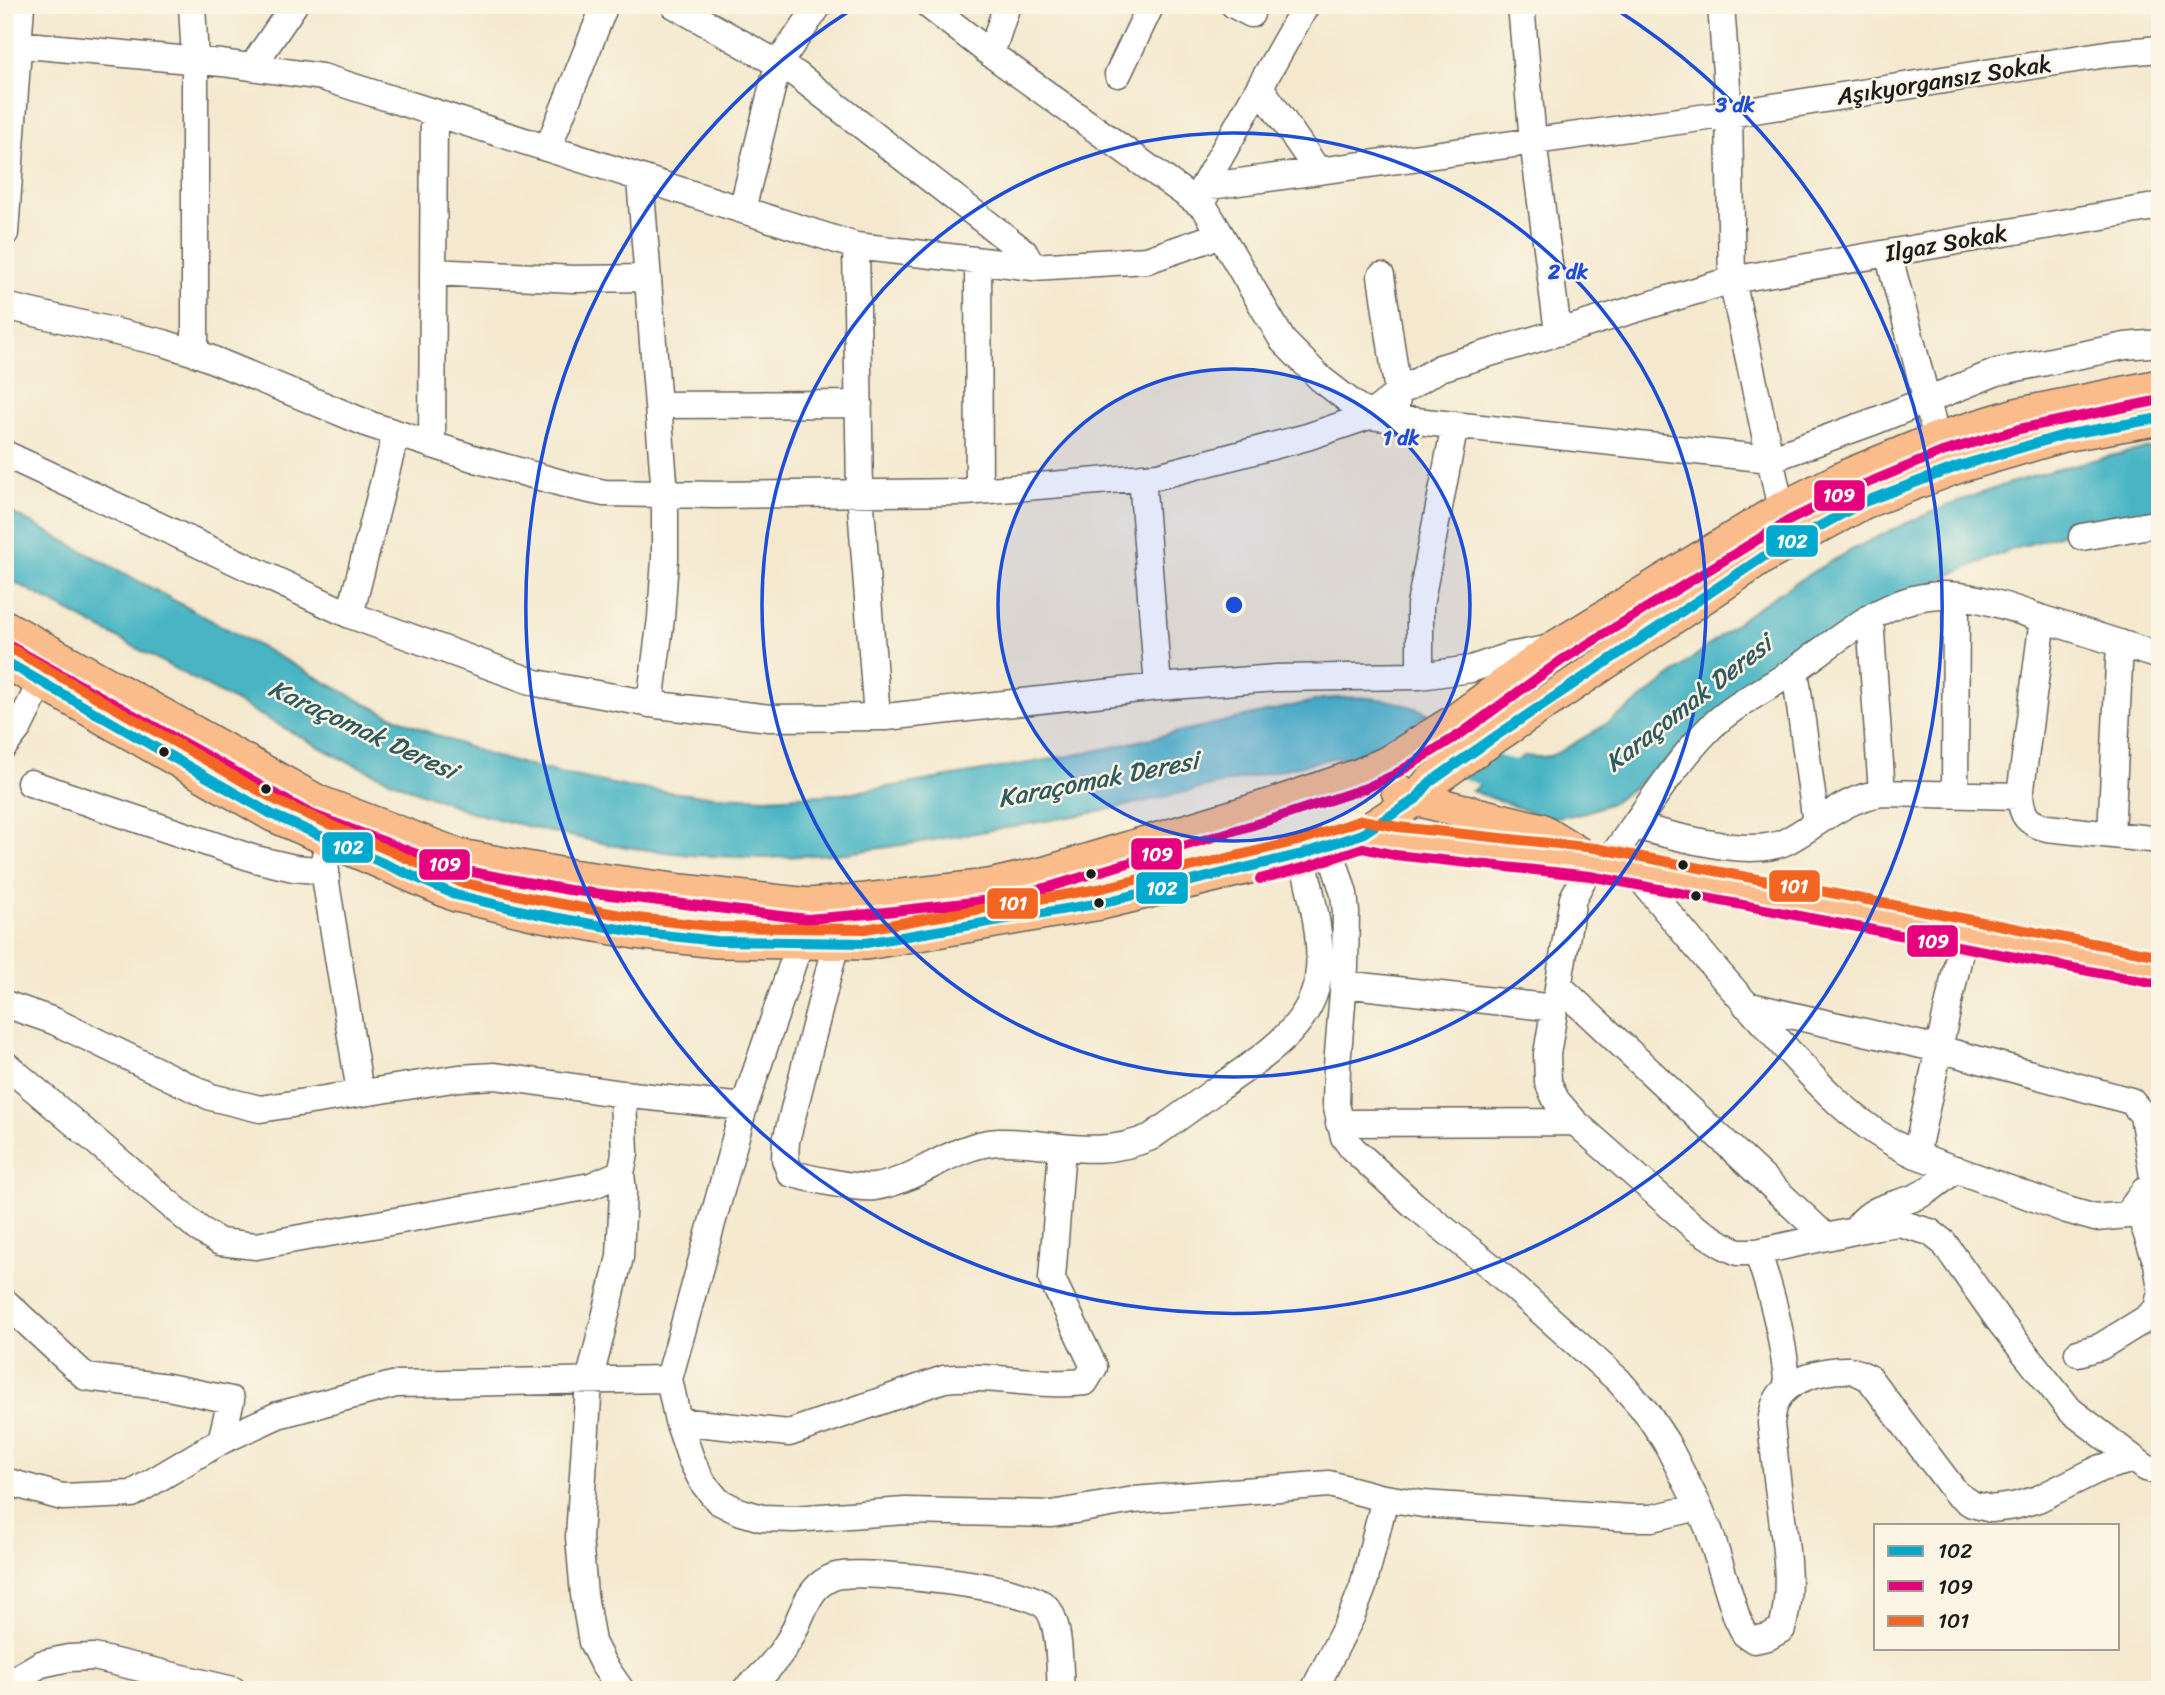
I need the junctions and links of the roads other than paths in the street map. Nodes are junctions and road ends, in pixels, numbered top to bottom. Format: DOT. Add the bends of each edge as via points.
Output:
graph roads {
  1 [pos="20,5"];
  2 [pos="192,5"];
  3 [pos="294,5"];
  4 [pos="606,5"];
  5 [pos="674,5"];
  6 [pos="819,5"];
  7 [pos="928,5"];
  8 [pos="1007,5"];
  9 [pos="1151,5"];
  10 [pos="1306,5"];
  11 [pos="1521,5"];
  12 [pos="1721,5"];
  13 [pos="12,44"];
  14 [pos="2160,49"];
  15 [pos="991,54"];
  16 [pos="195,60"];
  17 [pos="778,64"];
  18 [pos="252,67"];
  19 [pos="1118,75"];
  20 [pos="1260,88"];
  21 [pos="434,112"];
  22 [pos="1729,114"];
  23 [pos="1533,141"];
  24 [pos="548,148"];
  25 [pos="1318,171"];
  26 [pos="640,179"];
  27 [pos="1204,197"];
  28 [pos="2160,206"];
  29 [pos="742,210"];
  30 [pos="5,233"];
  31 [pos="1220,235"];
  32 [pos="856,246"];
  33 [pos="1888,253"];
  34 [pos="978,261"];
  35 [pos="1033,267"];
  36 [pos="433,272"];
  37 [pos="1381,276"];
  38 [pos="648,278"];
  39 [pos="1732,279"];
  40 [pos="5,306"];
  41 [pos="1558,332"];
  42 [pos="2160,343"];
  43 [pos="195,353"];
  44 [pos="2160,386"];
  45 [pos="1928,399"];
  46 [pos="859,404"];
  47 [pos="658,405"];
  48 [pos="1387,409"];
  49 [pos="2160,418"];
  50 [pos="1455,425"];
  51 [pos="396,433"];
  52 [pos="1937,439"];
  53 [pos="432,445"];
  54 [pos="5,454"];
  55 [pos="1770,459"];
  56 [pos="1142,477"];
  57 [pos="979,491"];
  58 [pos="860,493"];
  59 [pos="665,494"];
  60 [pos="1781,509"];
  61 [pos="2160,523"];
  62 [pos="2082,537"];
  63 [pos="1790,543"];
  64 [pos="1956,596"];
  65 [pos="350,615"];
  66 [pos="1870,618"];
  67 [pos="2043,619"];
  68 [pos="5,627"];
  69 [pos="2120,643"];
  70 [pos="1554,648"];
  71 [pos="2160,656"];
  72 [pos="5,661"];
  73 [pos="1795,670"];
  74 [pos="1420,676"];
  75 [pos="41,682"];
  76 [pos="1158,687"];
  77 [pos="650,704"];
  78 [pos="877,717"];
  79 [pos="5,745"];
  80 [pos="1374,769"];
  81 [pos="30,783"];
  82 [pos="1422,791"];
  83 [pos="1882,793"];
  84 [pos="1955,794"];
  85 [pos="2020,796"];
  86 [pos="1272,805"];
  87 [pos="1816,823"];
  88 [pos="1634,826"];
  89 [pos="1176,834"];
  90 [pos="1362,834"];
  91 [pos="2111,835"];
  92 [pos="325,838"];
  93 [pos="2160,840"];
  94 [pos="1305,852"];
  95 [pos="1611,865"];
  96 [pos="326,871"];
  97 [pos="1189,884"];
  98 [pos="1964,933"];
  99 [pos="800,942"];
  100 [pos="836,943"];
  101 [pos="2160,970"];
  102 [pos="1344,984"];
  103 [pos="1557,997"];
  104 [pos="5,1004"];
  105 [pos="1746,1004"];
  106 [pos="1939,1049"];
  107 [pos="5,1064"];
  108 [pos="360,1093"];
  109 [pos="623,1094"];
  110 [pos="744,1107"];
  111 [pos="1575,1122"];
  112 [pos="1339,1123"];
  113 [pos="1062,1148"];
  114 [pos="1916,1155"];
  115 [pos="1955,1169"];
  116 [pos="621,1173"];
  117 [pos="2157,1182"];
  118 [pos="2136,1204"];
  119 [pos="1854,1231"];
  120 [pos="1826,1237"];
  121 [pos="1757,1252"];
  122 [pos="2160,1283"];
  123 [pos="2160,1296"];
  124 [pos="5,1302"];
  125 [pos="2078,1353"];
  126 [pos="669,1379"];
  127 [pos="589,1382"];
  128 [pos="1787,1387"];
  129 [pos="231,1400"];
  130 [pos="278,1415"];
  131 [pos="678,1421"];
  132 [pos="220,1441"];
  133 [pos="2134,1459"];
  134 [pos="2160,1472"];
  135 [pos="5,1480"];
  136 [pos="1385,1498"];
  137 [pos="1699,1507"];
  138 [pos="5,1685"];
  139 [pos="233,1690"];
  140 [pos="621,1690"];
  141 [pos="745,1690"];
  142 [pos="1061,1690"];
  143 [pos="1314,1690"];
  1 -- 13 [label="street"];
  2 -- 16 [label="street"];
  3 -- 18 [label="street"];
  4 -- 24 [label="street"];
  5 -- 17 [label="street"];
  6 -- 17 [label="street"];
  7 -- 15 [label="street"];
  8 -- 15 [label="street"];
  9 -- 19 [label="street"];
  10 -- 20 [label="street"];
  11 -- 23 [label="street"];
  12 -- 22 [label="street"];
  13 -- 16 [label="street"];
  13 -- 30 [label="street"];
  14 -- 22 [label="street, Aşıkyorgansız Sokak" via="2113,52"];
  15 -- 27 [label="street"];
  16 -- 18 [label="street"];
  16 -- 43 [label="street"];
  17 -- 29 [label="street"];
  17 -- 35 [label="street" via="1024,252"];
  18 -- 21 [label="street" via="322,77"];
  20 -- 25 [label="street"];
  20 -- 27 [label="street"];
  21 -- 24 [label="street"];
  21 -- 36 [label="street"];
  22 -- 23 [label="street, Aşıkyorgansız Sokak"];
  22 -- 39 [label="street"];
  23 -- 25 [label="street, Aşıkyorgansız Sokak"];
  23 -- 41 [label="street"];
  24 -- 26 [label="street"];
  25 -- 27 [label="street, Aşıkyorgansız Sokak"];
  26 -- 29 [label="street"];
  26 -- 38 [label="street"];
  27 -- 31 [label="street"];
  28 -- 33 [label="street, Ilgaz Sokak"];
  29 -- 32 [label="street"];
  31 -- 35 [label="street" via="1147,260"];
  31 -- 48 [label="street" via="1283,341 1321,379"];
  32 -- 34 [label="street"];
  32 -- 46 [label="street"];
  33 -- 39 [label="street, Ilgaz Sokak"];
  33 -- 45 [label="street"];
  34 -- 35 [label="street"];
  34 -- 57 [label="street"];
  36 -- 38 [label="street"];
  36 -- 53 [label="street"];
  37 -- 48 [label="street"];
  38 -- 47 [label="street"];
  39 -- 41 [label="street, Ilgaz Sokak"];
  39 -- 55 [label="street"];
  40 -- 43 [label="street"];
  41 -- 48 [label="street, Ilgaz Sokak" via="1440,368"];
  42 -- 45 [label="street" via="1997,372"];
  43 -- 51 [label="street"];
  44 -- 52 [label="main road" via="2016,415"];
  45 -- 52 [label="street"];
  45 -- 55 [label="street"];
  46 -- 47 [label="street"];
  46 -- 58 [label="street"];
  47 -- 59 [label="street"];
  48 -- 50 [label="street"];
  48 -- 56 [label="street" via="1248,454"];
  49 -- 63 [label="main road" via="2064,435 1959,466 1864,502"];
  50 -- 55 [label="street"];
  50 -- 74 [label="street" via="1420,605"];
  51 -- 53 [label="street"];
  51 -- 65 [label="street"];
  52 -- 60 [label="main road"];
  53 -- 59 [label="street" via="604,493"];
  54 -- 65 [label="street"];
  55 -- 60 [label="street"];
  56 -- 57 [label="street"];
  56 -- 76 [label="street"];
  57 -- 58 [label="street"];
  58 -- 59 [label="street"];
  58 -- 78 [label="street"];
  59 -- 77 [label="street" via="665,571"];
  60 -- 63 [label="street"];
  60 -- 70 [label="main road"];
  61 -- 62 [label="street"];
  63 -- 82 [label="main road" via="1496,736"];
  64 -- 66 [label="street" via="1908,600"];
  64 -- 67 [label="street" via="2001,604"];
  64 -- 84 [label="street"];
  65 -- 77 [label="street" via="537,683"];
  66 -- 73 [label="street"];
  66 -- 83 [label="street"];
  67 -- 69 [label="street"];
  67 -- 85 [label="street"];
  68 -- 89 [label="main road" via="318,802 472,859 809,905 989,886"];
  69 -- 71 [label="street"];
  69 -- 91 [label="street"];
  70 -- 74 [label="street" via="1471,669"];
  70 -- 80 [label="main road" via="1455,721"];
  72 -- 75 [label="main road"];
  73 -- 87 [label="street"];
  73 -- 88 [label="street" via="1734,706 1705,733"];
  74 -- 76 [label="street" via="1276,678"];
  75 -- 79 [label="street"];
  75 -- 92 [label="main road" via="273,815"];
  76 -- 78 [label="street"];
  77 -- 78 [label="street" via="770,719"];
  80 -- 82 [label="main road"];
  80 -- 86 [label="main road"];
  81 -- 96 [label="street" via="255,859"];
  82 -- 90 [label="main road"];
  82 -- 95 [label="main road" via="1541,830"];
  83 -- 84 [label="street"];
  83 -- 87 [label="street" via="1865,795"];
  84 -- 85 [label="street"];
  85 -- 91 [label="street" via="2025,817 2034,825"];
  86 -- 89 [label="main road"];
  86 -- 94 [label="main road" via="1268,817 1274,848"];
  87 -- 88 [label="street" via="1786,842 1754,849"];
  88 -- 95 [label="street"];
  89 -- 97 [label="main road"];
  90 -- 94 [label="main road"];
  90 -- 95 [label="main road"];
  91 -- 93 [label="street"];
  92 -- 96 [label="street"];
  92 -- 99 [label="main road" via="456,895 537,914 717,941"];
  94 -- 97 [label="main road"];
  94 -- 102 [label="street" via="1344,894"];
  94 -- 113 [label="street" via="1320,947 1314,998 1303,1017 1275,1048 1151,1137 1133,1145 1087,1151"];
  95 -- 98 [label="main road"];
  95 -- 103 [label="street" via="1573,898"];
  95 -- 105 [label="street" via="1675,923"];
  96 -- 108 [label="street"];
  97 -- 100 [label="main road" via="905,937"];
  98 -- 101 [label="main road"];
  98 -- 106 [label="street"];
  99 -- 100 [label="main road"];
  99 -- 110 [label="street"];
  100 -- 113 [label="street" via="786,1141 790,1173 873,1187 910,1176 969,1147 998,1142"];
  102 -- 103 [label="street"];
  102 -- 112 [label="street" via="1337,1066"];
  103 -- 111 [label="street" via="1547,1054 1548,1082"];
  103 -- 120 [label="street"];
  104 -- 108 [label="street" via="54,1021 211,1097 260,1109"];
  105 -- 106 [label="street"];
  105 -- 114 [label="street" via="1839,1105 1869,1129"];
  106 -- 114 [label="street"];
  106 -- 117 [label="street" via="2132,1101 2143,1115"];
  107 -- 116 [label="street" via="220,1242 256,1246 592,1185"];
  108 -- 109 [label="street" via="495,1076"];
  109 -- 110 [label="street"];
  109 -- 116 [label="street" via="625,1154"];
  110 -- 126 [label="street"];
  111 -- 112 [label="street"];
  111 -- 121 [label="street" via="1694,1227 1738,1252"];
  112 -- 137 [label="street" via="1352,1148 1405,1197 1618,1380 1647,1413"];
  113 -- 131 [label="street" via="1052,1279 1094,1367 1086,1382 1059,1385 968,1376 944,1379 789,1433"];
  114 -- 115 [label="street"];
  115 -- 118 [label="street" via="2095,1218 2127,1215"];
  115 -- 119 [label="street" via="1917,1197 1875,1211"];
  116 -- 127 [label="street" via="620,1257"];
  117 -- 118 [label="street"];
  118 -- 122 [label="street"];
  119 -- 120 [label="street"];
  119 -- 133 [label="street" via="1899,1223 1930,1232 1944,1242 2070,1410"];
  120 -- 121 [label="street"];
  121 -- 128 [label="street" via="1776,1309"];
  123 -- 125 [label="street" via="2157,1309 2147,1318 2100,1347"];
  124 -- 129 [label="street" via="86,1377"];
  126 -- 127 [label="street"];
  126 -- 131 [label="street"];
  127 -- 130 [label="street" via="396,1384"];
  127 -- 140 [label="street" via="579,1537 584,1595 592,1642"];
  128 -- 133 [label="street" via="1832,1371 1852,1370 1869,1378 1957,1494 1991,1509 2038,1499 2101,1468"];
  128 -- 137 [label="street" via="1776,1401 1771,1423 1787,1558 1788,1594 1782,1629 1754,1640 1745,1634"];
  129 -- 130 [label="street"];
  129 -- 132 [label="street"];
  130 -- 132 [label="street"];
  131 -- 136 [label="street" via="691,1459 718,1501 762,1518 905,1511 1052,1514 1134,1500 1329,1484"];
  132 -- 135 [label="street" via="132,1494 62,1497"];
  133 -- 134 [label="street"];
  136 -- 137 [label="street" via="1652,1518"];
  136 -- 143 [label="street" via="1363,1587"];
  138 -- 139 [label="street" via="41,1664 94,1657"];
  141 -- 142 [label="street" via="763,1676 788,1642 819,1585 842,1575 908,1575 1044,1603 1055,1625"];
}
